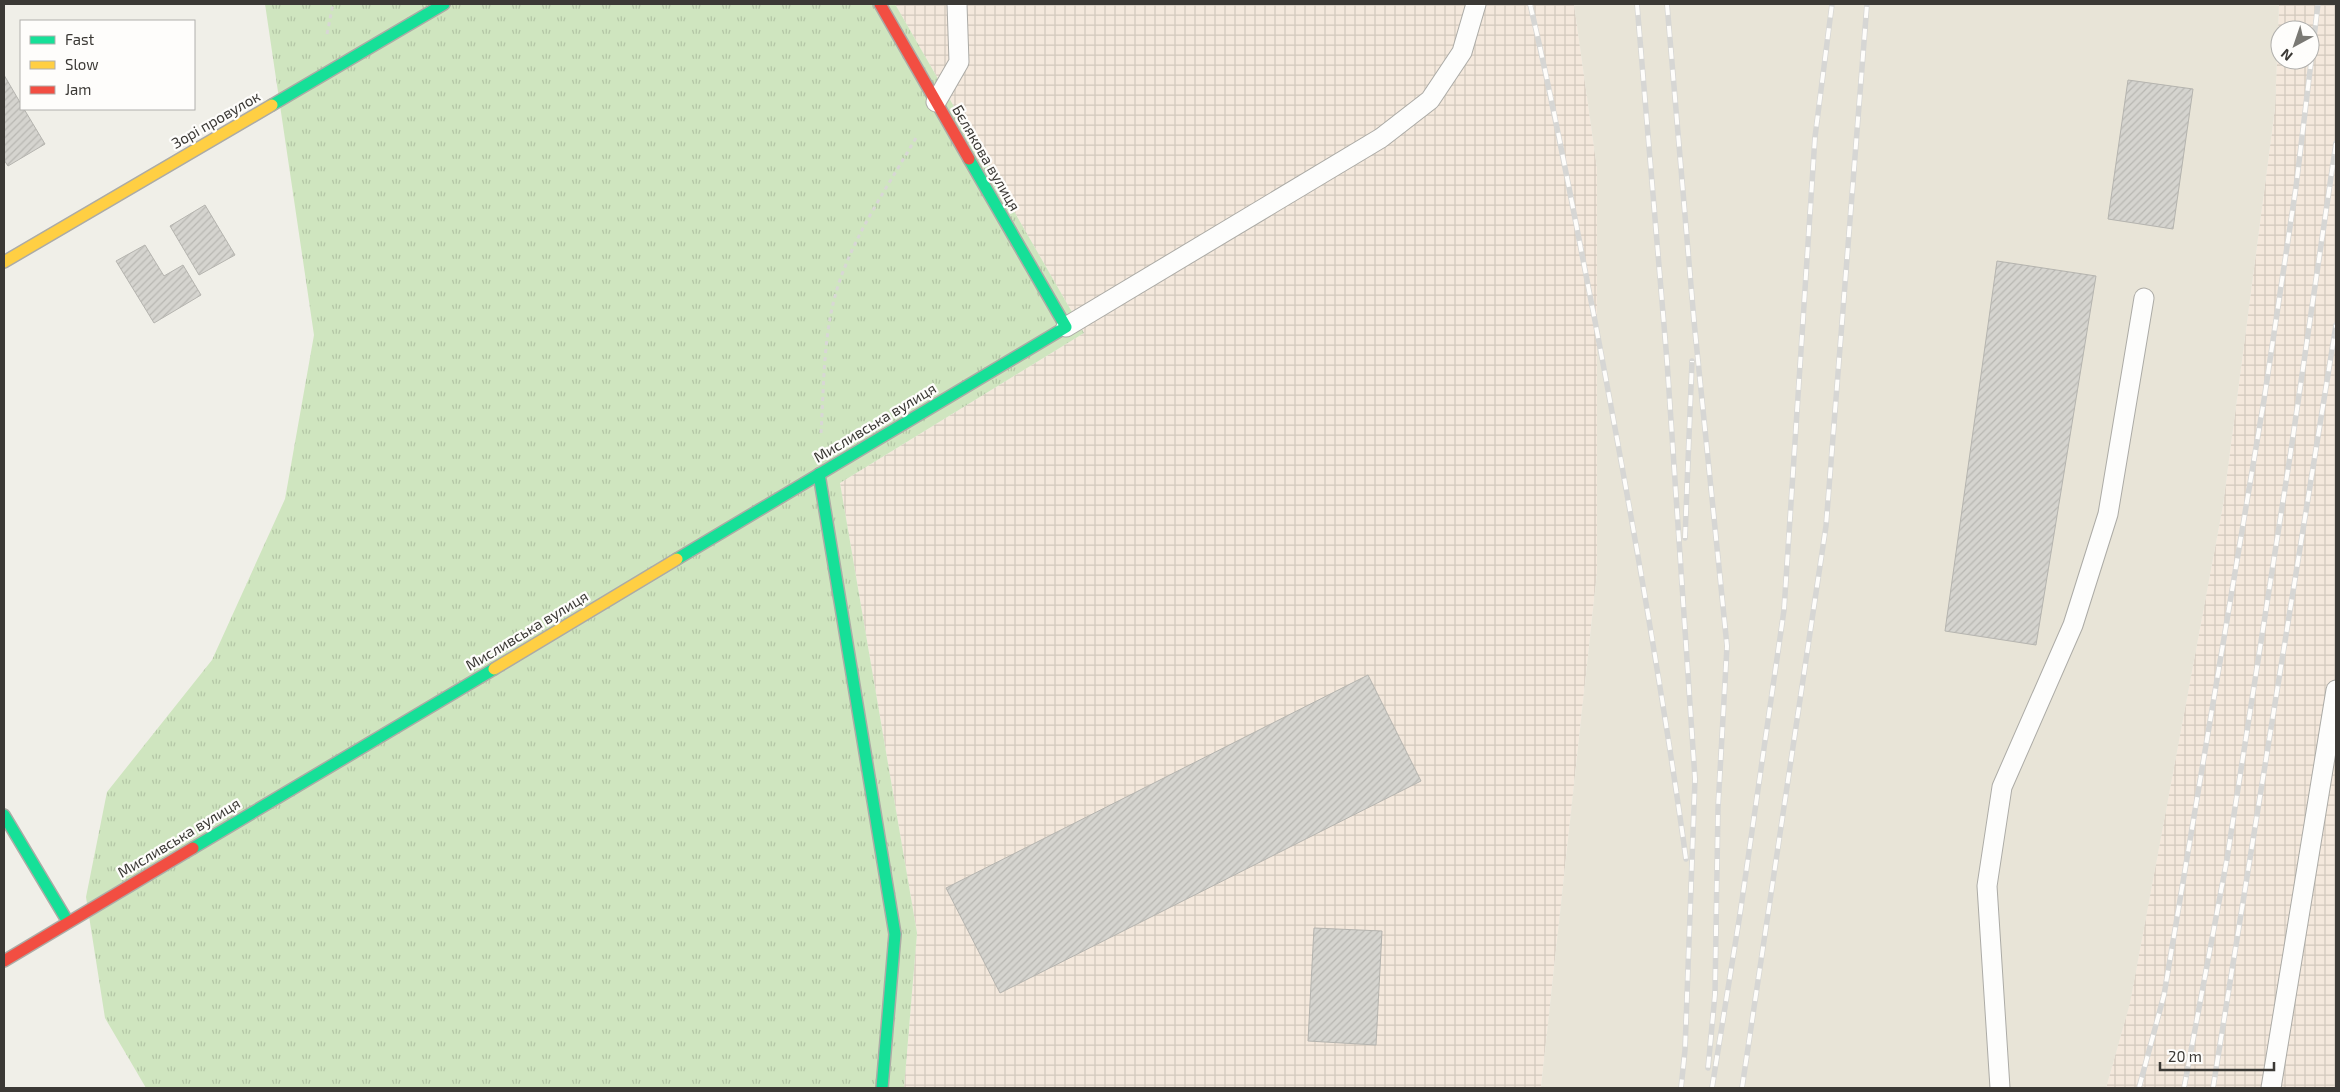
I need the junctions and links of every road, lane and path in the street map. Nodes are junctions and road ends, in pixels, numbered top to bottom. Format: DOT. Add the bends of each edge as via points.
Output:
graph roads {
  1 [pos="444,4"];
  2 [pos="880,4"];
  3 [pos="957,4"];
  4 [pos="1476,4"];
  5 [pos="936,102"];
  6 [pos="4,262"];
  7 [pos="2144,298"];
  8 [pos="1066,327"];
  9 [pos="819,474"];
  10 [pos="2336,690"];
  11 [pos="4,815"];
  12 [pos="68,922"];
  13 [pos="4,961"];
  14 [pos="882,1088"];
  15 [pos="2000,1088"];
  16 [pos="2271,1088"];
  1 -- 6 [label="street, Зорі провулок"];
  2 -- 5 [label="street, Бєлякова вулиця"];
  3 -- 5 [label="lane" via="959,62"];
  4 -- 8 [label="lane" via="1462,52 1430,100 1381,138"];
  5 -- 8 [label="street, Бєлякова вулиця"];
  5 -- 9 [label="path" via="853,248 837,290 827,340"];
  7 -- 15 [label="lane" via="2108,514 2073,625 2002,787 1987,886"];
  8 -- 9 [label="street, Мисливська вулиця"];
  9 -- 12 [label="street, Мисливська вулиця"];
  9 -- 14 [label="street" via="895,934"];
  10 -- 16 [label="lane"];
  11 -- 12 [label="street"];
  12 -- 13 [label="street, Мисливська вулиця"];
}
